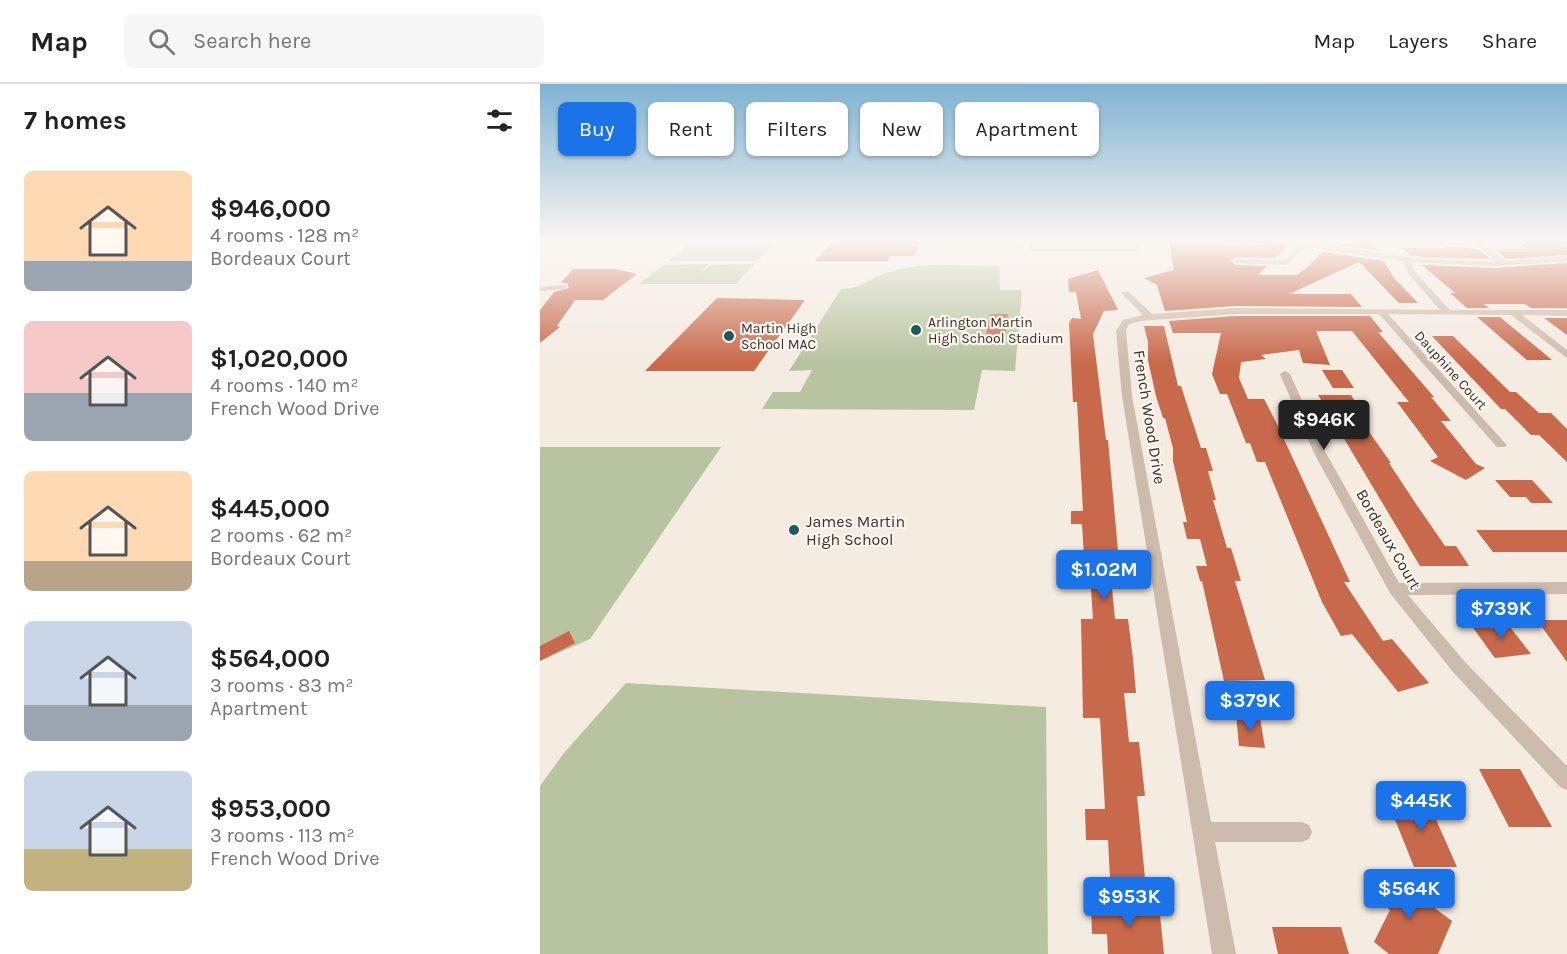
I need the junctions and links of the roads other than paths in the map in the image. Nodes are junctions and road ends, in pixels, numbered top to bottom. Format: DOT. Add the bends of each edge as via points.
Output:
graph roads {
  1 [pos="1420,282"];
  2 [pos="563,287"];
  3 [pos="540,289"];
  4 [pos="1125,293"];
  5 [pos="1381,312"];
  6 [pos="1448,313"];
  7 [pos="1514,313"];
  8 [pos="1567,313"];
  9 [pos="1149,316"];
  10 [pos="1567,355"];
  11 [pos="1285,374"];
  12 [pos="1501,445"];
  13 [pos="1567,588"];
  14 [pos="1395,589"];
  15 [pos="1567,780"];
  16 [pos="1203,832"];
  17 [pos="1302,832"];
  18 [pos="1224,954"];
  1 -- 6 [label="street"];
  2 -- 3 [label="street"];
  4 -- 9 [label="street"];
  5 -- 6 [label="street, French Wood Drive"];
  5 -- 9 [label="street, French Wood Drive" via="1235,311"];
  5 -- 12 [label="street, Dauphine Court"];
  6 -- 7 [label="street, French Wood Drive"];
  7 -- 8 [label="street, French Wood Drive"];
  7 -- 10 [label="street"];
  9 -- 16 [label="street, French Wood Drive" via="1126,322 1121,331 1127,396"];
  11 -- 14 [label="street, Bordeaux Court" via="1320,453"];
  13 -- 14 [label="street"];
  14 -- 15 [label="street, Bordeaux Court" via="1459,667"];
  16 -- 17 [label="street"];
  16 -- 18 [label="street, French Wood Drive"];
}
